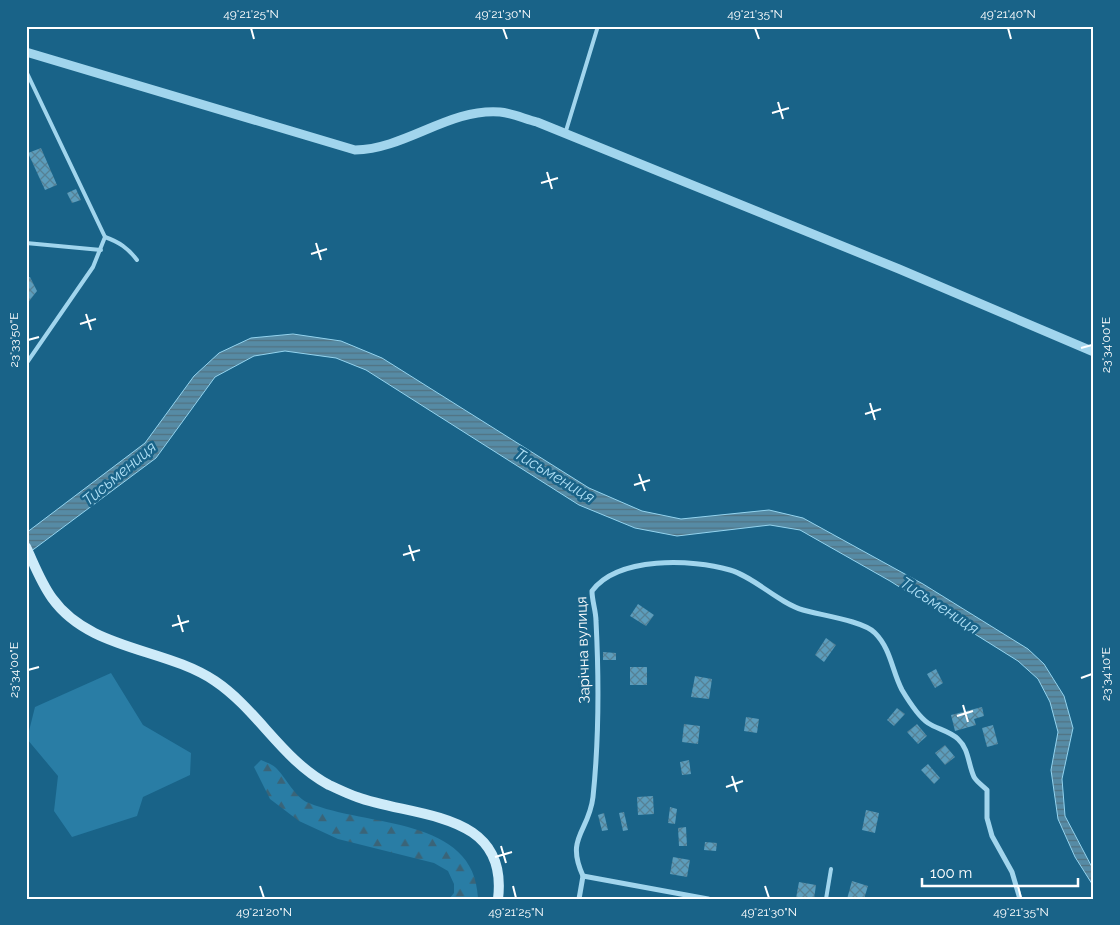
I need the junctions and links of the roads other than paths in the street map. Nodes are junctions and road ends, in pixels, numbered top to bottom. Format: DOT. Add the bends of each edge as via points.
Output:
graph roads {
  1 [pos="598,26"];
  2 [pos="26,52"];
  3 [pos="26,71"];
  4 [pos="566,134"];
  5 [pos="105,237"];
  6 [pos="26,243"];
  7 [pos="101,250"];
  8 [pos="137,260"];
  9 [pos="1094,352"];
  10 [pos="26,364"];
  11 [pos="26,547"];
  12 [pos="831,869"];
  13 [pos="583,876"];
  14 [pos="498,899"];
  15 [pos="579,899"];
  16 [pos="708,899"];
  17 [pos="826,899"];
  18 [pos="1020,899"];
  1 -- 4 [label="lane"];
  2 -- 4 [label="street" via="355,150 370,150 400,142 460,117 482,112 500,112"];
  3 -- 5 [label="lane"];
  4 -- 9 [label="street"];
  5 -- 7 [label="lane"];
  5 -- 8 [label="lane" via="128,248"];
  6 -- 7 [label="lane"];
  7 -- 10 [label="lane"];
  11 -- 14 [label="main road" via="39,575 68,616 87,629 214,681 238,699 287,753 328,784 358,798 444,818 470,832 487,846 496,863 500,880"];
  12 -- 17 [label="lane"];
  13 -- 15 [label="street"];
  13 -- 16 [label="street"];
  13 -- 18 [label="street, Зарічна вулиця" via="575,851 577,837 587,821 592,803 597,706 596,618 592,591 600,580 628,568 704,565 732,571 801,610 852,622 873,631 892,660 902,690 927,722 958,738 965,749 975,778 987,790 987,818 992,836 1012,872"];
}
